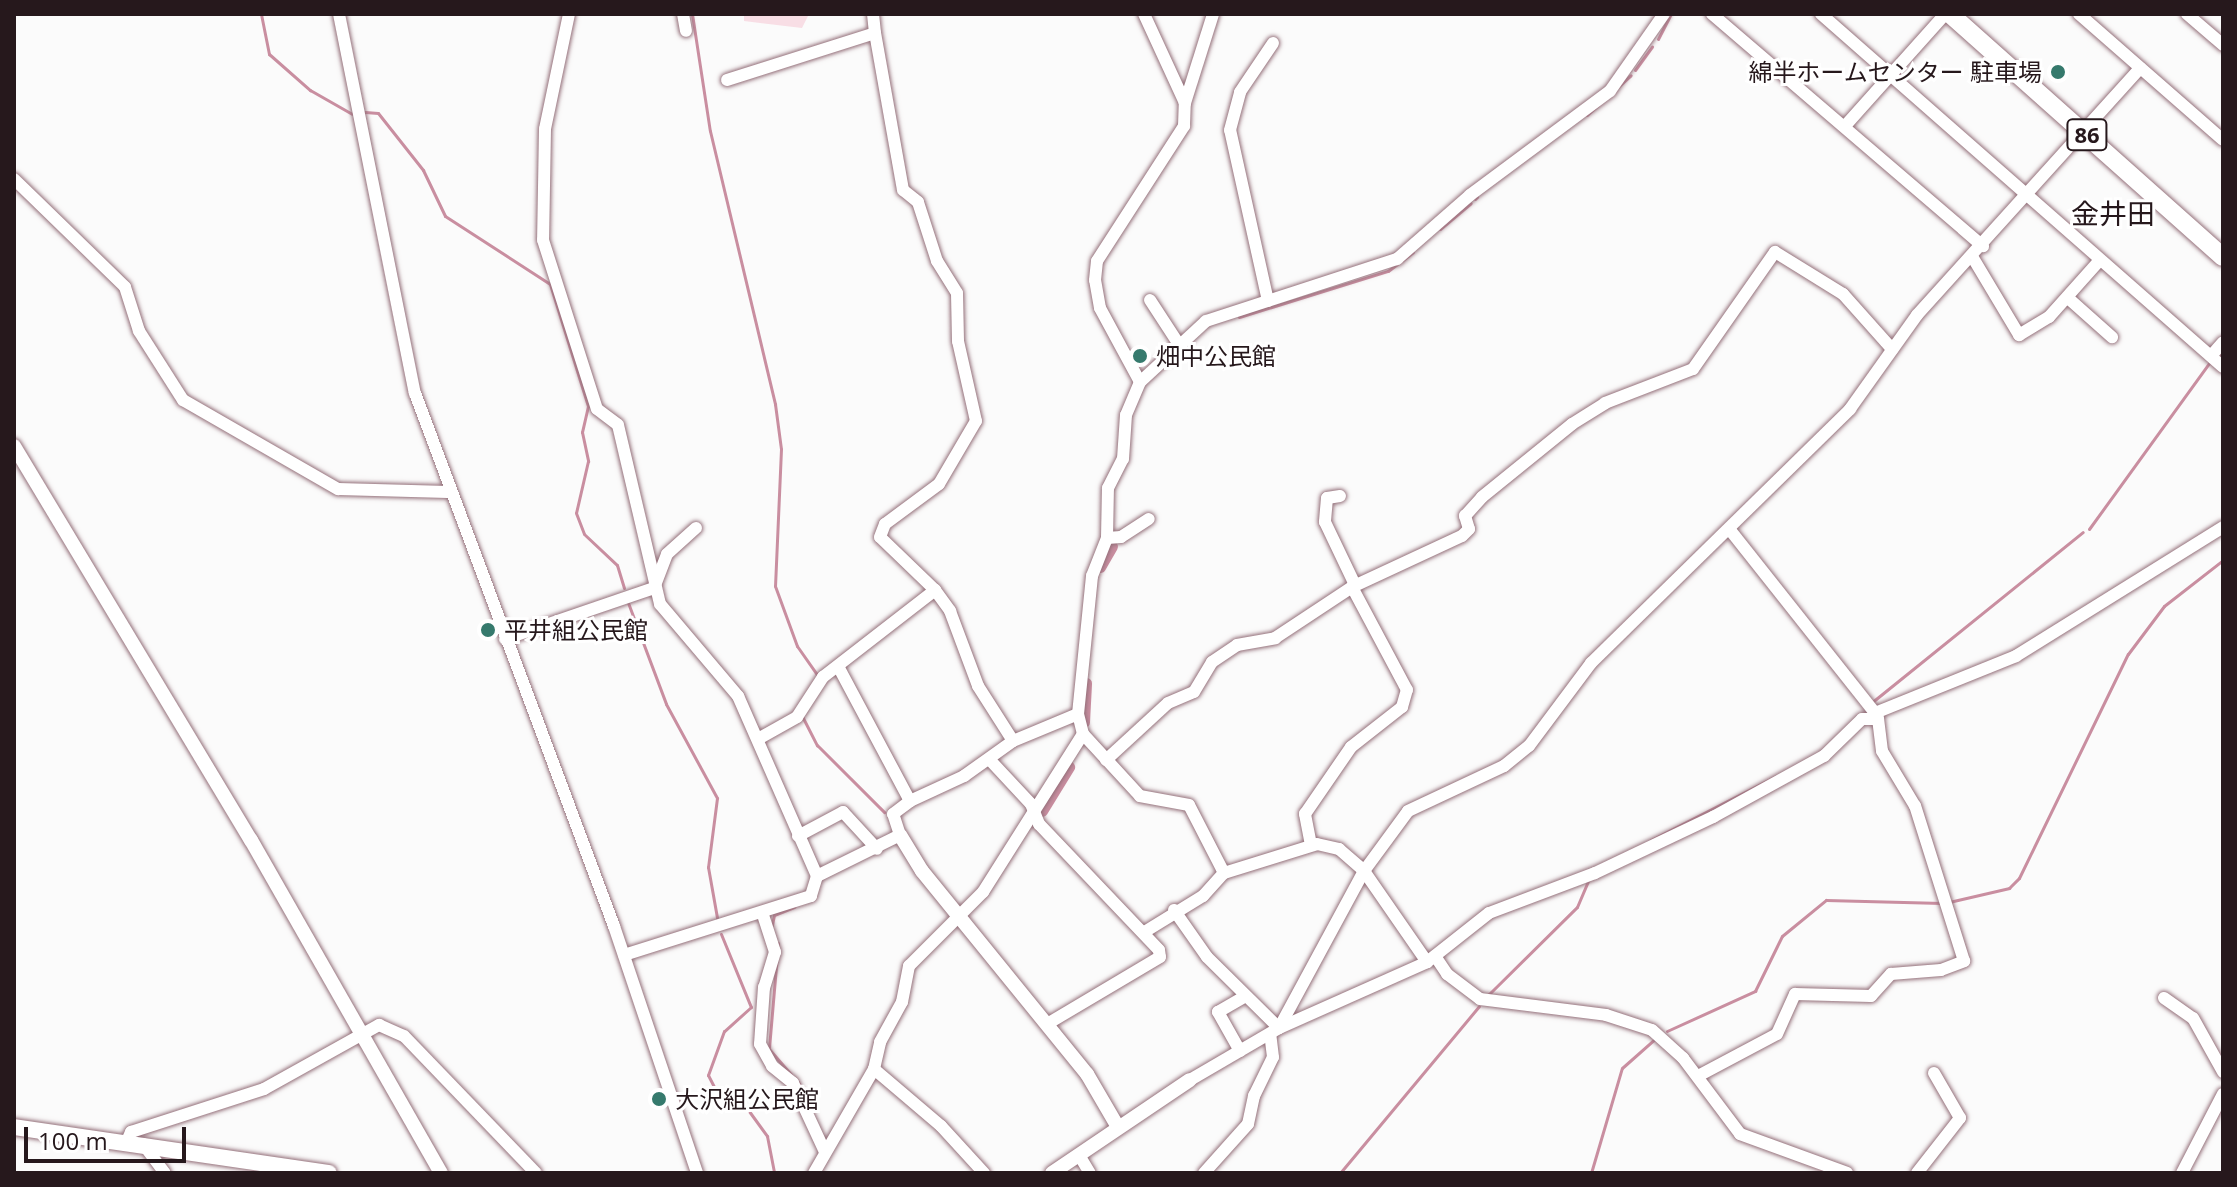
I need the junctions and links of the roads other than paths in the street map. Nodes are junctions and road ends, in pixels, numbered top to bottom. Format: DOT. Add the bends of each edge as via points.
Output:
graph roads {
  1 [pos="339,14"];
  2 [pos="569,14"];
  3 [pos="683,14"];
  4 [pos="873,14"];
  5 [pos="1144,14"];
  6 [pos="1213,14"];
  7 [pos="1664,14"];
  8 [pos="1712,14"];
  9 [pos="1821,14"];
  10 [pos="1947,14"];
  11 [pos="2079,14"];
  12 [pos="2187,14"];
  13 [pos="686,31"];
  14 [pos="875,33"];
  15 [pos="1273,43"];
  16 [pos="2223,45"];
  17 [pos="2140,68"];
  18 [pos="1892,76"];
  19 [pos="727,80"];
  20 [pos="1185,103"];
  21 [pos="1845,126"];
  22 [pos="2084,133"];
  23 [pos="2223,140"];
  24 [pos="14,179"];
  25 [pos="2028,197"];
  26 [pos="1983,246"];
  27 [pos="2223,257"];
  28 [pos="1973,258"];
  29 [pos="2100,260"];
  30 [pos="2068,298"];
  31 [pos="1150,300"];
  32 [pos="1268,301"];
  33 [pos="2112,337"];
  34 [pos="2223,342"];
  35 [pos="1178,343"];
  36 [pos="1892,349"];
  37 [pos="2211,356"];
  38 [pos="2223,367"];
  39 [pos="1140,382"];
  40 [pos="14,446"];
  41 [pos="448,492"];
  42 [pos="1340,496"];
  43 [pos="1149,519"];
  44 [pos="2223,527"];
  45 [pos="696,528"];
  46 [pos="1730,530"];
  47 [pos="1107,538"];
  48 [pos="1353,586"];
  49 [pos="654,588"];
  50 [pos="935,590"];
  51 [pos="505,639"];
  52 [pos="839,668"];
  53 [pos="1078,714"];
  54 [pos="1876,716"];
  55 [pos="1083,734"];
  56 [pos="758,739"];
  57 [pos="1013,741"];
  58 [pos="989,759"];
  59 [pos="1106,760"];
  60 [pos="910,801"];
  61 [pos="1034,815"];
  62 [pos="900,835"];
  63 [pos="798,836"];
  64 [pos="1311,845"];
  65 [pos="877,849"];
  66 [pos="1364,871"];
  67 [pos="1224,873"];
  68 [pos="817,876"];
  69 [pos="1174,910"];
  70 [pos="957,912"];
  71 [pos="763,915"];
  72 [pos="1146,931"];
  73 [pos="624,955"];
  74 [pos="1431,959"];
  75 [pos="1246,996"];
  76 [pos="2164,998"];
  77 [pos="1047,1024"];
  78 [pos="1274,1031"];
  79 [pos="361,1034"];
  80 [pos="1240,1051"];
  81 [pos="874,1069"];
  82 [pos="2223,1072"];
  83 [pos="1934,1073"];
  84 [pos="1698,1076"];
  85 [pos="1190,1080"];
  86 [pos="2223,1096"];
  87 [pos="1118,1127"];
  88 [pos="18,1130"];
  89 [pos="135,1143"];
  90 [pos="1079,1155"];
  91 [pos="827,1161"];
  92 [pos="165,1173"];
  93 [pos="329,1173"];
  94 [pos="441,1173"];
  95 [pos="536,1173"];
  96 [pos="697,1173"];
  97 [pos="814,1173"];
  98 [pos="984,1173"];
  99 [pos="1052,1173"];
  100 [pos="1090,1173"];
  101 [pos="1204,1173"];
  102 [pos="1847,1173"];
  103 [pos="1917,1173"];
  104 [pos="2182,1173"];
  1 -- 41 [label="street" via="415,393"];
  2 -- 49 [label="street" via="545,129 543,240 597,409 618,425"];
  3 -- 13 [label="street"];
  4 -- 14 [label="street"];
  5 -- 20 [label="street"];
  6 -- 20 [label="street"];
  7 -- 32 [label="street" via="1610,91 1470,195 1397,259"];
  8 -- 21 [label="street"];
  9 -- 18 [label="street"];
  10 -- 18 [label="street"];
  10 -- 22 [label="main road, 86"];
  11 -- 17 [label="street"];
  12 -- 16 [label="street"];
  14 -- 19 [label="street"];
  14 -- 50 [label="street" via="903,190 918,202 937,261 957,293 958,341 975,403 976,421 939,484 885,524 880,537"];
  15 -- 32 [label="street" via="1240,92 1230,130"];
  17 -- 22 [label="street"];
  17 -- 23 [label="street"];
  18 -- 21 [label="street"];
  18 -- 25 [label="street"];
  20 -- 39 [label="street" via="1184,126 1097,261 1100,308"];
  21 -- 26 [label="street"];
  22 -- 25 [label="street"];
  22 -- 27 [label="main road, 86"];
  24 -- 41 [label="street" via="125,287 139,331 183,400 338,489"];
  25 -- 26 [label="street"];
  25 -- 29 [label="street"];
  26 -- 28 [label="street"];
  28 -- 30 [label="street" via="2019,335"];
  28 -- 36 [label="street"];
  29 -- 30 [label="street"];
  29 -- 37 [label="street"];
  30 -- 33 [label="street"];
  31 -- 35 [label="street"];
  32 -- 35 [label="street" via="1206,321"];
  34 -- 37 [label="street"];
  35 -- 39 [label="street"];
  36 -- 46 [label="street" via="1850,409"];
  36 -- 48 [label="street" via="1843,294 1775,252 1693,369 1605,403 1482,497 1465,516 1469,529 1462,536"];
  37 -- 38 [label="street"];
  39 -- 47 [label="street" via="1126,415 1123,459 1108,488"];
  40 -- 79 [label="street"];
  41 -- 51 [label="street"];
  42 -- 48 [label="street" via="1327,498 1325,522"];
  43 -- 47 [label="street" via="1121,537"];
  44 -- 54 [label="street" via="2016,656"];
  45 -- 49 [label="street" via="667,554"];
  46 -- 54 [label="street"];
  46 -- 66 [label="street" via="1591,663 1529,746 1504,766 1408,811"];
  47 -- 53 [label="street" via="1092,576"];
  48 -- 59 [label="street" via="1275,638 1248,640 1225,653 1194,692 1168,703"];
  48 -- 64 [label="street" via="1407,690 1396,714 1351,747 1305,814"];
  49 -- 51 [label="street"];
  49 -- 56 [label="street" via="673,621 720,670"];
  50 -- 52 [label="street"];
  50 -- 57 [label="street" via="950,611 978,686"];
  51 -- 73 [label="street"];
  52 -- 56 [label="street" via="817,683 797,717"];
  52 -- 60 [label="street"];
  53 -- 55 [label="street"];
  53 -- 57 [label="street"];
  54 -- 74 [label="street" via="1862,719 1824,756 1713,817 1595,873 1489,913"];
  54 -- 84 [label="street" via="1882,751 1915,806 1964,961 1941,970 1891,974 1871,996 1795,994 1777,1034"];
  55 -- 59 [label="street"];
  55 -- 61 [label="street"];
  56 -- 63 [label="street"];
  57 -- 58 [label="street"];
  58 -- 60 [label="street"];
  58 -- 61 [label="street"];
  59 -- 67 [label="street" via="1149,801 1189,805"];
  60 -- 62 [label="street" via="893,814"];
  61 -- 70 [label="street" via="983,892"];
  61 -- 72 [label="street"];
  62 -- 65 [label="street"];
  62 -- 70 [label="street"];
  63 -- 65 [label="street" via="843,812"];
  63 -- 68 [label="street"];
  64 -- 66 [label="street" via="1339,849"];
  64 -- 67 [label="street"];
  65 -- 68 [label="street"];
  66 -- 74 [label="street"];
  66 -- 78 [label="street"];
  67 -- 69 [label="street" via="1203,896"];
  68 -- 71 [label="street" via="811,896"];
  69 -- 72 [label="street"];
  69 -- 75 [label="street"];
  70 -- 77 [label="street"];
  70 -- 81 [label="street" via="909,966 902,1002 880,1042"];
  71 -- 73 [label="street"];
  71 -- 91 [label="street" via="775,952 764,987 760,1044 799,1093"];
  72 -- 77 [label="street" via="1160,957"];
  73 -- 96 [label="street"];
  74 -- 78 [label="street"];
  74 -- 84 [label="street" via="1480,999 1606,1015 1652,1030"];
  75 -- 78 [label="street"];
  75 -- 80 [label="street" via="1218,1012"];
  76 -- 82 [label="street" via="2193,1018"];
  77 -- 87 [label="street"];
  78 -- 80 [label="street"];
  78 -- 101 [label="street" via="1273,1057 1254,1096 1248,1124"];
  79 -- 89 [label="street" via="264,1089 131,1132"];
  79 -- 94 [label="street"];
  79 -- 95 [label="street" via="379,1025 404,1036"];
  80 -- 85 [label="street"];
  81 -- 91 [label="street"];
  81 -- 98 [label="street" via="941,1126"];
  83 -- 103 [label="street" via="1960,1118"];
  84 -- 102 [label="street" via="1740,1134"];
  85 -- 87 [label="street"];
  86 -- 104 [label="street"];
  87 -- 90 [label="street"];
  88 -- 89 [label="main road"];
  89 -- 92 [label="street"];
  89 -- 93 [label="main road"];
  90 -- 99 [label="street"];
  90 -- 100 [label="street"];
  91 -- 97 [label="street"];
}
